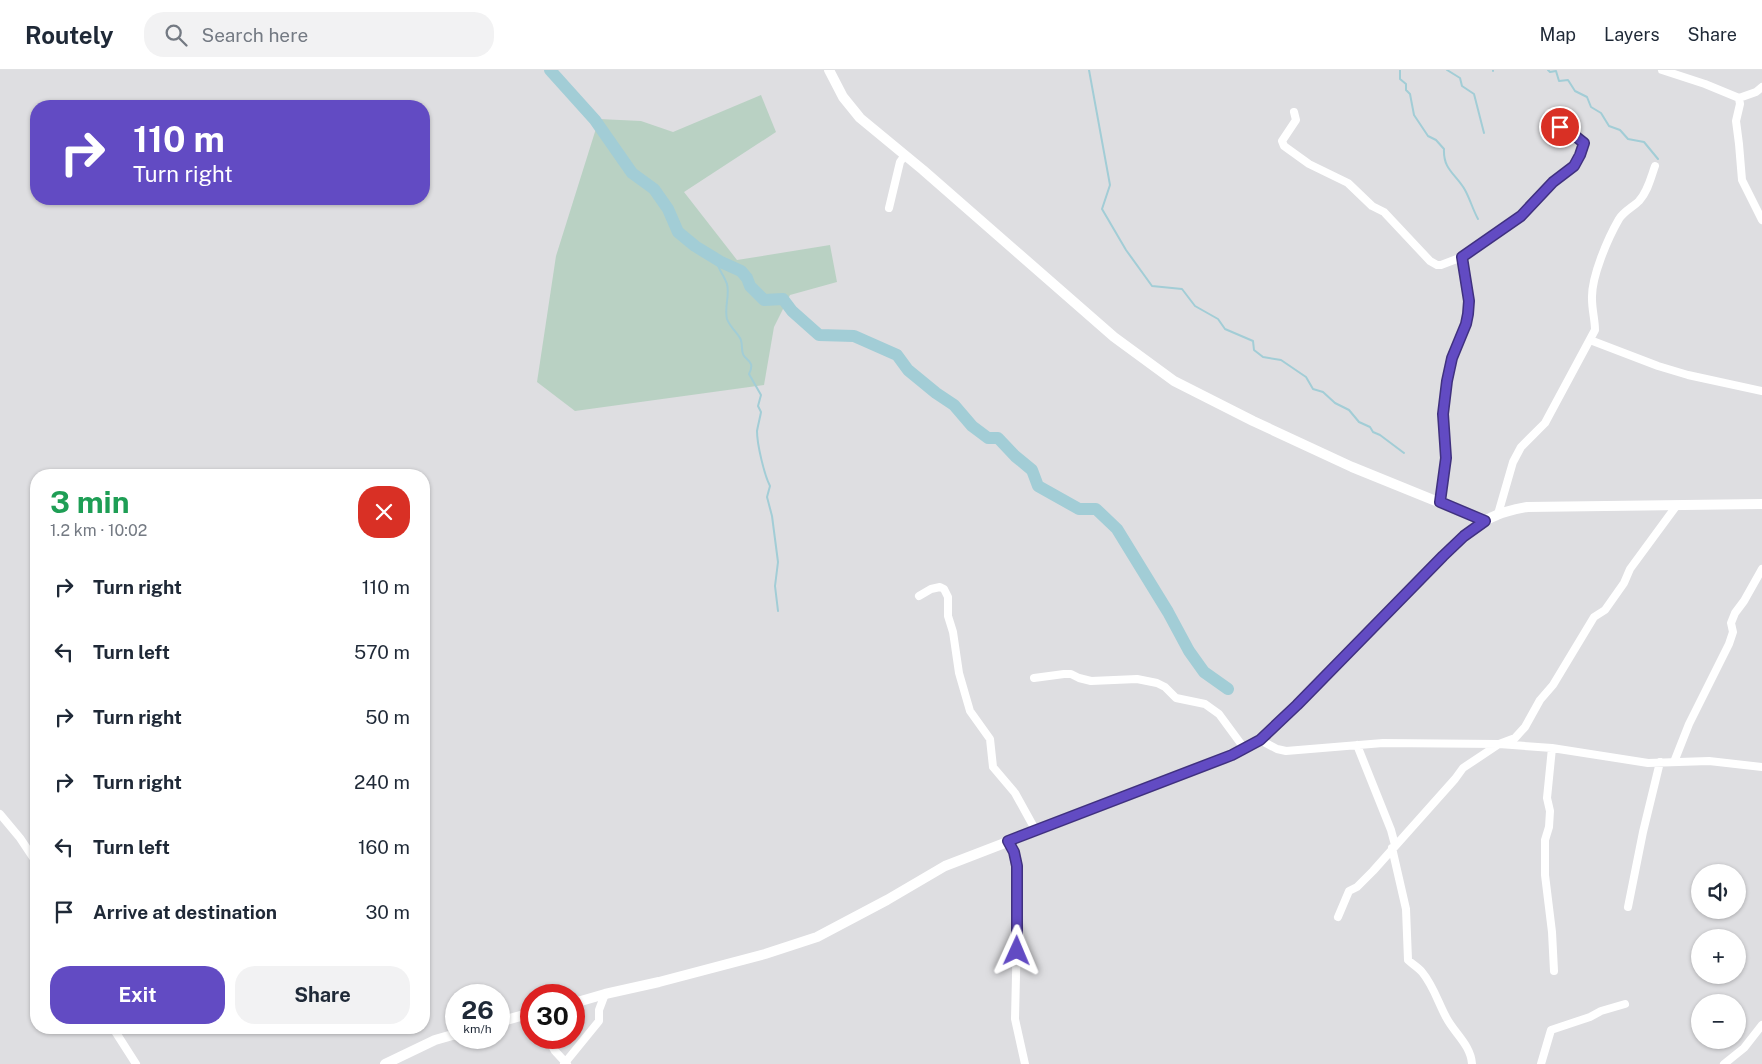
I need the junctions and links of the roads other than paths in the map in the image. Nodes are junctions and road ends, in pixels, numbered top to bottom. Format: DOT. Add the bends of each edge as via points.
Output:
graph roads {
  1 [pos="829,70"];
  2 [pos="1662,70"];
  3 [pos="1762,87"];
  4 [pos="1739,98"];
  5 [pos="1294,112"];
  6 [pos="1549,113"];
  7 [pos="905,155"];
  8 [pos="1655,166"];
  9 [pos="889,208"];
  10 [pos="1762,220"];
  11 [pos="1462,257"];
  12 [pos="1590,340"];
  13 [pos="1762,390"];
  14 [pos="1440,502"];
  15 [pos="1676,504"];
  16 [pos="1762,504"];
  17 [pos="1498,514"];
  18 [pos="1485,521"];
  19 [pos="1762,569"];
  20 [pos="919,596"];
  21 [pos="1034,678"];
  22 [pos="1260,740"];
  23 [pos="1499,744"];
  24 [pos="1357,745"];
  25 [pos="1244,748"];
  26 [pos="1552,748"];
  27 [pos="1660,762"];
  28 [pos="1674,762"];
  29 [pos="1762,767"];
  30 [pos="0,814"];
  31 [pos="1036,831"];
  32 [pos="1008,841"];
  33 [pos="1394,847"];
  34 [pos="30,851"];
  35 [pos="1628,907"];
  36 [pos="1338,917"];
  37 [pos="1554,971"];
  38 [pos="605,994"];
  39 [pos="585,1000"];
  40 [pos="1625,1004"];
  41 [pos="1762,1025"];
  42 [pos="117,1034"];
  43 [pos="445,1037"];
  44 [pos="554,1049"];
  45 [pos="136,1064"];
  46 [pos="385,1064"];
  47 [pos="565,1064"];
  48 [pos="1025,1064"];
  49 [pos="1472,1064"];
  50 [pos="1541,1064"];
  51 [pos="1724,1064"];
  1 -- 7 [label="street" via="843,97 860,118"];
  2 -- 4 [label="street"];
  3 -- 4 [label="street"];
  4 -- 10 [label="street" via="1736,122 1742,180"];
  5 -- 11 [label="street" via="1296,120 1282,141 1284,146 1309,164 1348,183 1372,206 1384,212 1433,263 1441,265"];
  6 -- 11 [label="street" via="1554,122 1584,143 1574,166 1553,182 1521,216"];
  7 -- 9 [label="street" via="900,162"];
  7 -- 14 [label="street" via="1114,337 1174,381 1343,463"];
  8 -- 12 [label="street" via="1639,201 1620,217 1599,263 1593,282 1595,315"];
  11 -- 14 [label="street" via="1468,314 1447,381 1443,414 1446,458"];
  12 -- 13 [label="street" via="1688,375"];
  12 -- 17 [label="street" via="1545,423 1520,447"];
  14 -- 18 [label="street"];
  15 -- 16 [label="street"];
  15 -- 17 [label="street" via="1527,507"];
  15 -- 23 [label="street" via="1605,610 1594,616 1525,728 1516,738"];
  17 -- 18 [label="street"];
  18 -- 22 [label="street" via="1443,556"];
  19 -- 28 [label="street" via="1735,613 1729,644"];
  20 -- 31 [label="street" via="940,587 948,597 948,616 959,673 970,711 990,740 994,767 1015,793"];
  21 -- 25 [label="street" via="1071,674 1091,681 1137,679 1157,683 1176,698 1205,704 1219,714"];
  22 -- 24 [label="street" via="1286,751"];
  22 -- 25 [label="street"];
  23 -- 24 [label="street"];
  23 -- 26 [label="street"];
  23 -- 33 [label="street" via="1463,768"];
  24 -- 33 [label="street" via="1391,830"];
  25 -- 31 [label="street"];
  26 -- 27 [label="street" via="1648,763"];
  26 -- 37 [label="street" via="1545,875"];
  27 -- 28 [label="street"];
  27 -- 35 [label="street"];
  28 -- 29 [label="street" via="1710,761"];
  30 -- 34 [label="street"];
  31 -- 32 [label="street"];
  32 -- 38 [label="street" via="945,866 817,937 756,956"];
  32 -- 48 [label="street" via="1017,866 1015,1019"];
  33 -- 36 [label="street" via="1350,891"];
  33 -- 49 [label="street" via="1406,909 1408,960 1422,971 1431,985 1446,1019 1463,1040"];
  38 -- 39 [label="street"];
  38 -- 47 [label="street" via="599,1021"];
  40 -- 50 [label="street" via="1551,1030"];
  41 -- 51 [label="street" via="1744,1048"];
  42 -- 45 [label="street"];
  43 -- 46 [label="street"];
  44 -- 47 [label="street"];
}
